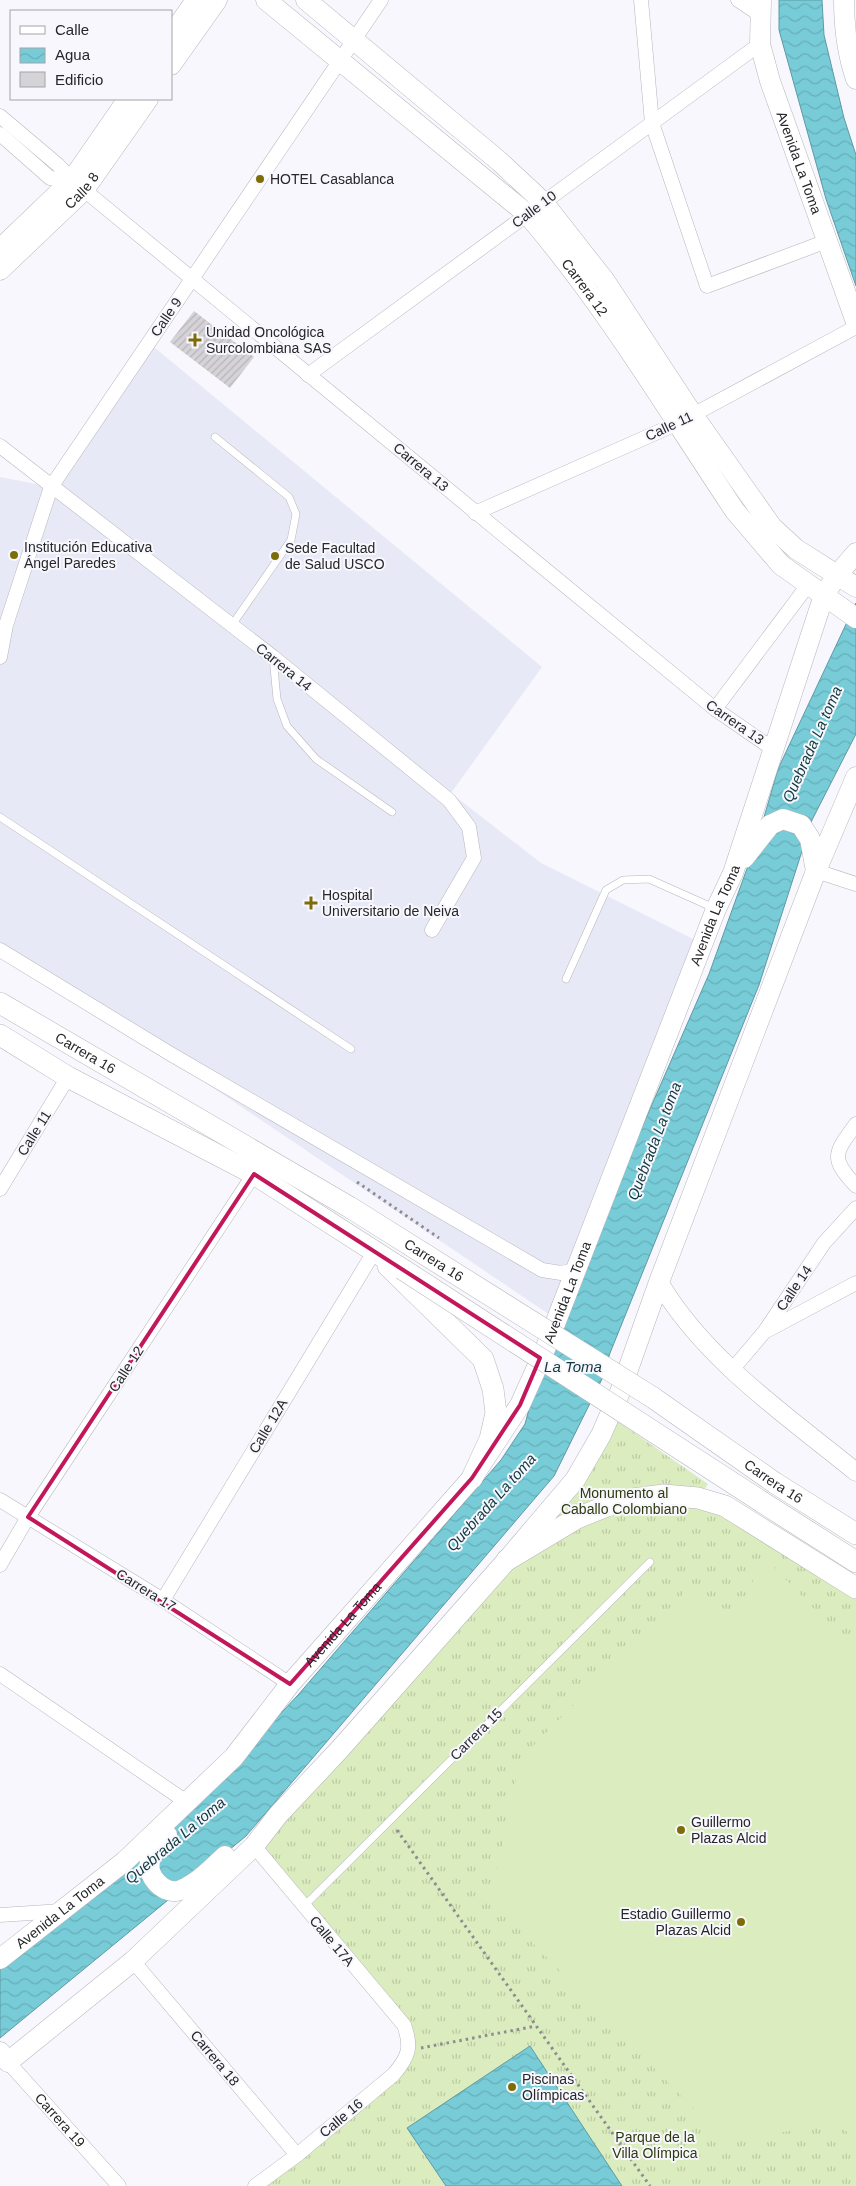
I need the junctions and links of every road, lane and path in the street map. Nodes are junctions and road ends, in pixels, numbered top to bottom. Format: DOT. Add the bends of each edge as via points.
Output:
graph roads {
  1 [pos="196,0"];
  2 [pos="217,0"];
  3 [pos="266,0"];
  4 [pos="306,0"];
  5 [pos="381,0"];
  6 [pos="641,0"];
  7 [pos="738,0"];
  8 [pos="844,0"];
  9 [pos="760,7"];
  10 [pos="172,35"];
  11 [pos="355,39"];
  12 [pos="760,44"];
  13 [pos="340,62"];
  14 [pos="172,64"];
  15 [pos="856,79"];
  16 [pos="127,100"];
  17 [pos="147,100"];
  18 [pos="0,116"];
  19 [pos="652,123"];
  20 [pos="0,134"];
  21 [pos="78,185"];
  22 [pos="543,202"];
  23 [pos="528,214"];
  24 [pos="827,241"];
  25 [pos="0,248"];
  26 [pos="0,270"];
  27 [pos="192,278"];
  28 [pos="856,322"];
  29 [pos="856,327"];
  30 [pos="308,375"];
  31 [pos="685,420"];
  32 [pos="215,437"];
  33 [pos="0,446"];
  34 [pos="51,487"];
  35 [pos="475,512"];
  36 [pos="856,552"];
  37 [pos="838,574"];
  38 [pos="856,587"];
  39 [pos="816,590"];
  40 [pos="849,612"];
  41 [pos="232,625"];
  42 [pos="0,657"];
  43 [pos="273,657"];
  44 [pos="715,709"];
  45 [pos="774,749"];
  46 [pos="856,776"];
  47 [pos="392,812"];
  48 [pos="0,817"];
  49 [pos="816,871"];
  50 [pos="733,873"];
  51 [pos="856,884"];
  52 [pos="716,909"];
  53 [pos="432,930"];
  54 [pos="0,950"];
  55 [pos="566,979"];
  56 [pos="0,1003"];
  57 [pos="0,1035"];
  58 [pos="351,1049"];
  59 [pos="68,1078"];
  60 [pos="856,1124"];
  61 [pos="254,1174"];
  62 [pos="856,1186"];
  63 [pos="0,1189"];
  64 [pos="856,1208"];
  65 [pos="376,1253"];
  66 [pos="577,1270"];
  67 [pos="659,1282"];
  68 [pos="856,1283"];
  69 [pos="765,1331"];
  70 [pos="732,1370"];
  71 [pos="856,1472"];
  72 [pos="472,1478"];
  73 [pos="0,1500"];
  74 [pos="28,1517"];
  75 [pos="856,1534"];
  76 [pos="507,1560"];
  77 [pos="650,1562"];
  78 [pos="856,1562"];
  79 [pos="0,1566"];
  80 [pos="856,1588"];
  81 [pos="163,1600"];
  82 [pos="0,1674"];
  83 [pos="290,1684"];
  84 [pos="234,1757"];
  85 [pos="188,1803"];
  86 [pos="278,1815"];
  87 [pos="390,1820"];
  88 [pos="254,1846"];
  89 [pos="303,1907"];
  90 [pos="62,1911"];
  91 [pos="0,1915"];
  92 [pos="0,1960"];
  93 [pos="133,1961"];
  94 [pos="536,2026"];
  95 [pos="408,2044"];
  96 [pos="4,2057"];
  97 [pos="297,2154"];
  98 [pos="119,2186"];
  99 [pos="255,2186"];
  100 [pos="650,2186"];
  1 -- 10 [label="main road"];
  2 -- 14 [label="main road"];
  3 -- 13 [label="main road, Carrera 12"];
  4 -- 11 [label="main road, Carrera 12"];
  5 -- 11 [label="street, Calle 9"];
  6 -- 19 [label="street"];
  7 -- 9 [label="street"];
  8 -- 15 [label="main road" via="844,29"];
  9 -- 12 [label="main road, Avenida La Toma"];
  11 -- 13 [label="street, Calle 9"];
  11 -- 22 [label="main road, Carrera 12"];
  12 -- 19 [label="street, Calle 10"];
  12 -- 24 [label="main road, Avenida La Toma"];
  13 -- 23 [label="main road, Carrera 12"];
  13 -- 27 [label="street, Calle 9"];
  16 -- 21 [label="main road, Calle 8"];
  17 -- 21 [label="main road, Calle 8"];
  18 -- 21 [label="street, Carrera 13"];
  19 -- 22 [label="street, Calle 10"];
  19 -- 24 [label="street" via="707,286"];
  20 -- 21 [label="street, Carrera 13" via="50,178"];
  21 -- 25 [label="main road, Calle 8"];
  21 -- 26 [label="main road, Calle 8"];
  21 -- 27 [label="street, Carrera 13"];
  22 -- 23 [label="street, Calle 10"];
  22 -- 31 [label="main road, Carrera 12" via="605,281"];
  23 -- 30 [label="street, Calle 10"];
  23 -- 31 [label="main road, Carrera 12"];
  24 -- 28 [label="main road, Avenida La Toma"];
  27 -- 30 [label="street, Carrera 13"];
  27 -- 34 [label="street, Calle 9"];
  29 -- 31 [label="street, Calle 11"];
  30 -- 35 [label="street, Carrera 13"];
  31 -- 35 [label="street, Calle 11"];
  31 -- 37 [label="main road, Carrera 12" via="772,527 796,549"];
  31 -- 39 [label="main road, Carrera 12" via="735,511 781,565"];
  32 -- 41 [label="lane" via="289,497 296,514 291,540"];
  33 -- 34 [label="street, Carrera 14"];
  34 -- 41 [label="street, Carrera 14"];
  34 -- 42 [label="street, Calle 9" via="6,625"];
  35 -- 44 [label="street, Carrera 13"];
  36 -- 37 [label="main road, Avenida La Toma"];
  37 -- 38 [label="main road, Carrera 12"];
  37 -- 39 [label="main road, Avenida La Toma"];
  39 -- 40 [label="main road, Carrera 12"];
  39 -- 44 [label="street"];
  39 -- 45 [label="main road, Avenida La Toma"];
  41 -- 43 [label="street, Carrera 14"];
  43 -- 47 [label="lane" via="277,699 287,726 316,759"];
  43 -- 53 [label="street, Carrera 14" via="448,800 468,827 474,858"];
  44 -- 45 [label="street, Carrera 13"];
  45 -- 50 [label="main road, Avenida La Toma"];
  46 -- 49 [label="main road"];
  48 -- 58 [label="lane"];
  49 -- 50 [label="main road" via="806,832 801,825 783,819 770,825"];
  49 -- 51 [label="street"];
  49 -- 67 [label="main road"];
  50 -- 52 [label="main road, Avenida La Toma"];
  52 -- 55 [label="lane" via="649,879 623,880 606,890"];
  52 -- 66 [label="main road, Avenida La Toma"];
  54 -- 66 [label="street" via="177,1058 542,1270 561,1273"];
  56 -- 75 [label="main road, Carrera 16, bridge" via="351,1208 652,1397"];
  57 -- 59 [label="main road, Carrera 16"];
  59 -- 61 [label="main road, Carrera 16"];
  59 -- 63 [label="street, Calle 11"];
  60 -- 62 [label="street" via="838,1152 836,1161"];
  61 -- 65 [label="main road, Carrera 16"];
  61 -- 74 [label="street, Calle 12"];
  64 -- 69 [label="street, Calle 14" via="824,1243"];
  65 -- 72 [label="main road" via="483,1359 493,1388 496,1414 490,1439"];
  65 -- 78 [label="main road, Carrera 16, bridge"];
  65 -- 81 [label="street, Calle 12A"];
  66 -- 72 [label="main road, Avenida La Toma" via="520,1405"];
  67 -- 70 [label="street" via="690,1328"];
  67 -- 76 [label="main road" via="620,1392 601,1435 575,1480"];
  68 -- 69 [label="street"];
  69 -- 70 [label="street, Calle 14"];
  70 -- 71 [label="street"];
  72 -- 83 [label="main road, Avenida La Toma"];
  73 -- 74 [label="street, Carrera 17"];
  74 -- 79 [label="street, Calle 12"];
  74 -- 81 [label="street, Carrera 17"];
  76 -- 80 [label="main road" via="577,1518 633,1499 664,1495 698,1498 725,1506"];
  76 -- 86 [label="main road"];
  77 -- 87 [label="lane, Carrera 15"];
  81 -- 83 [label="street, Carrera 17"];
  82 -- 85 [label="street"];
  83 -- 84 [label="main road, Avenida La Toma"];
  84 -- 85 [label="main road, Avenida La Toma"];
  84 -- 86 [label="main road" via="154,1851 149,1861 155,1879 168,1891 182,1890"];
  85 -- 90 [label="main road, Avenida La Toma" via="125,1861"];
  86 -- 88 [label="main road"];
  87 -- 89 [label="lane, Carrera 15"];
  87 -- 94 [label="path"];
  88 -- 89 [label="street, Calle 17A"];
  88 -- 93 [label="main road"];
  89 -- 95 [label="street, Calle 17A" via="404,2025"];
  90 -- 91 [label="street"];
  90 -- 92 [label="main road, Avenida La Toma"];
  93 -- 96 [label="main road"];
  93 -- 97 [label="street, Carrera 18"];
  94 -- 95 [label="path"];
  94 -- 100 [label="path"];
  95 -- 97 [label="street, Calle 16" via="404,2062 393,2075"];
  96 -- 98 [label="street, Carrera 19"];
  97 -- 99 [label="street, Calle 16"];
}
